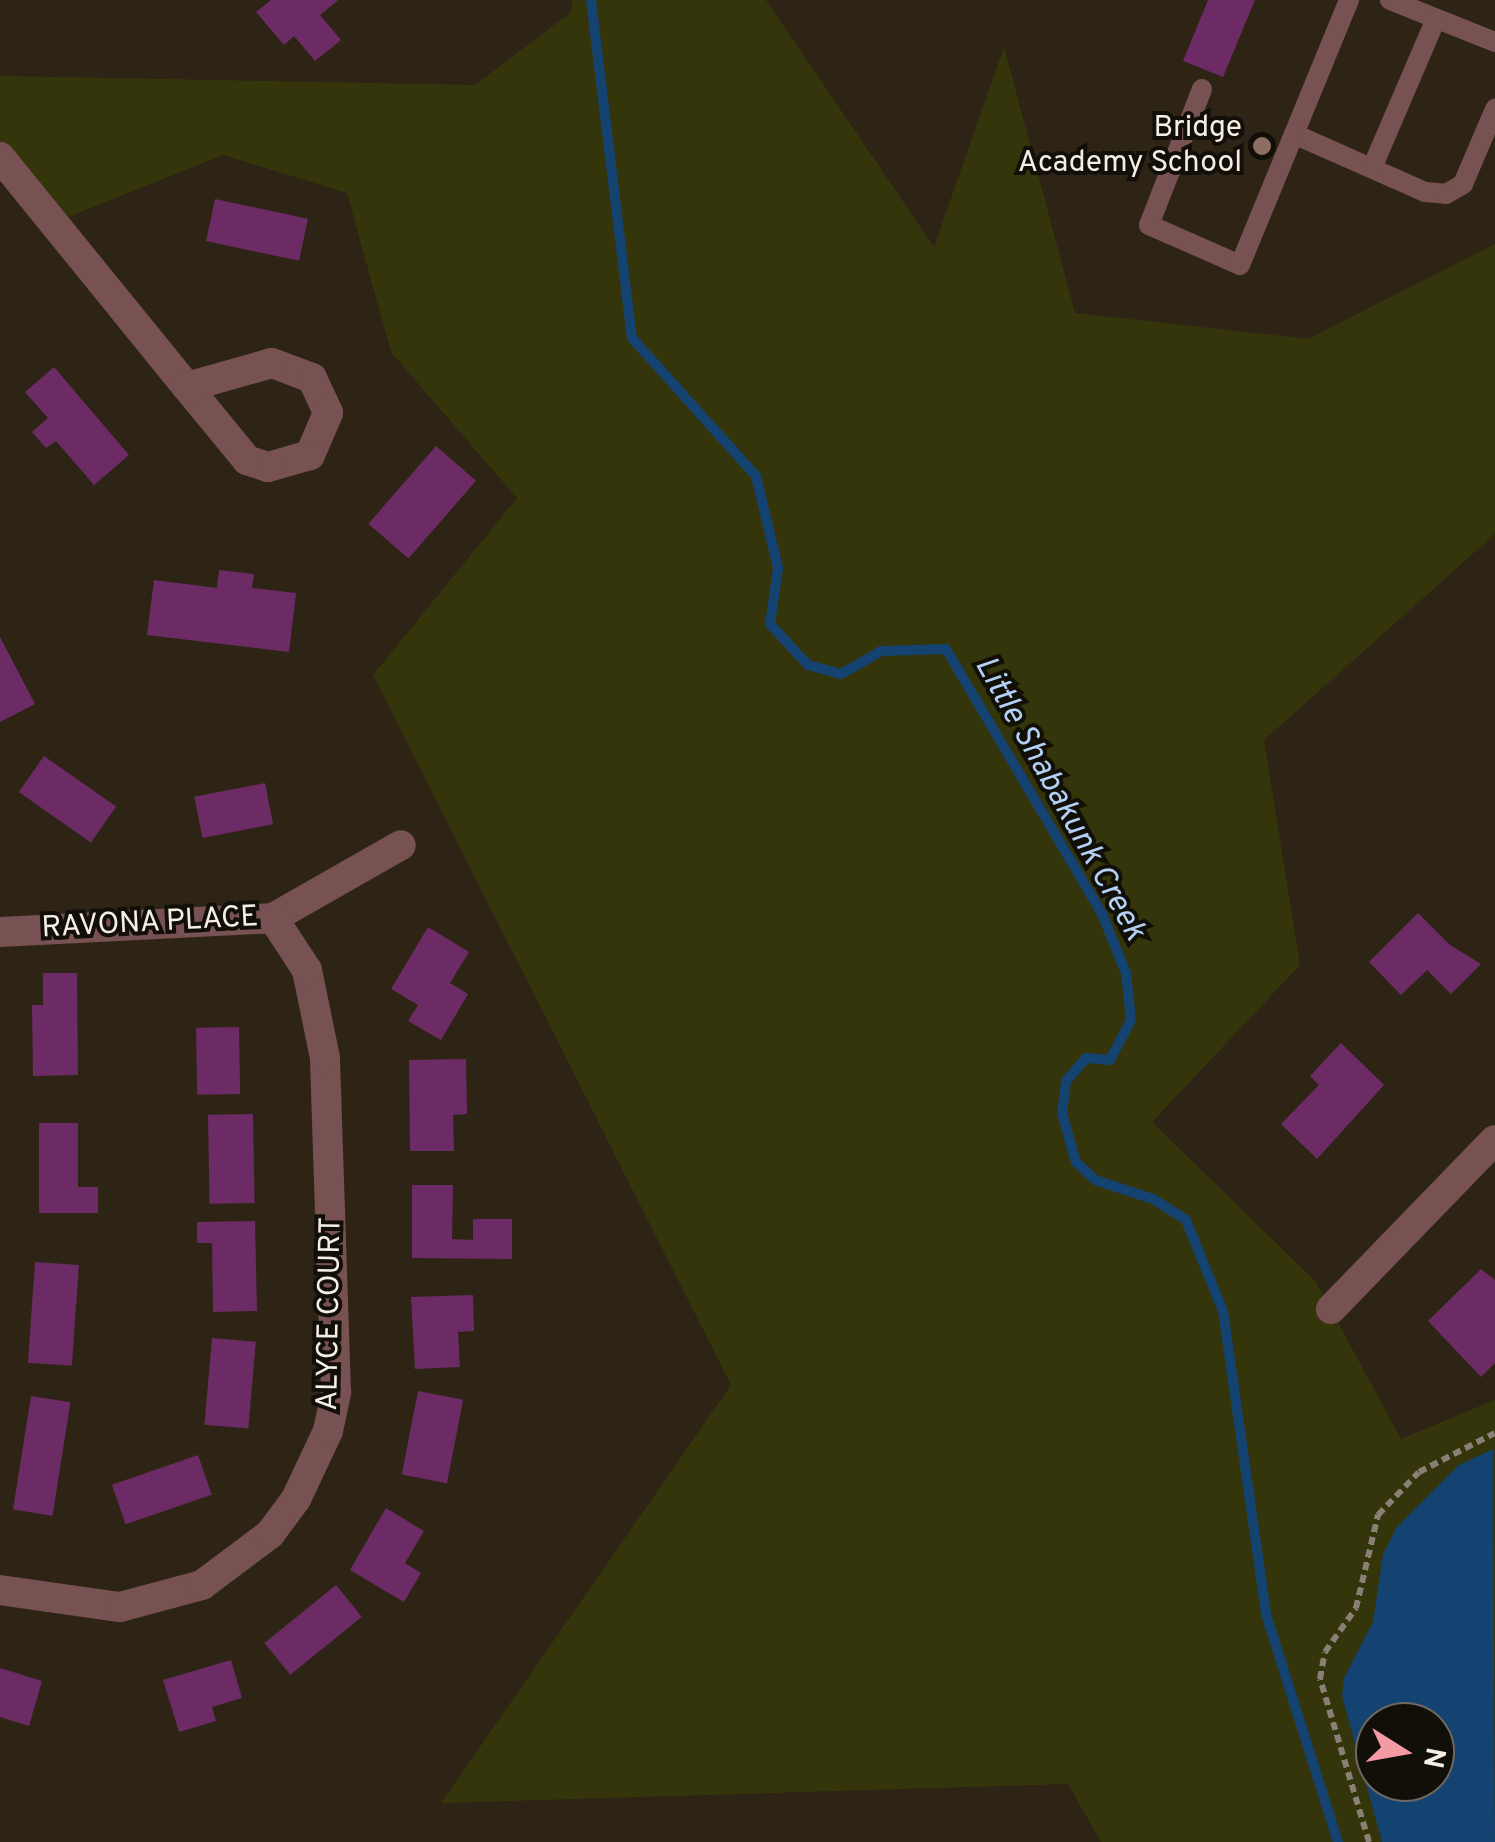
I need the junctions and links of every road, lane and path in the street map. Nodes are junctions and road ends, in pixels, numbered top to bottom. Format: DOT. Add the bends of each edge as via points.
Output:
graph roads {
  1 [pos="1348,0"];
  2 [pos="1390,0"];
  3 [pos="1436,19"];
  4 [pos="1495,42"];
  5 [pos="1202,89"];
  6 [pos="1495,109"];
  7 [pos="1294,134"];
  8 [pos="0,157"];
  9 [pos="1372,168"];
  10 [pos="187,387"];
  11 [pos="400,845"];
  12 [pos="273,918"];
  13 [pos="0,932"];
  14 [pos="1495,1140"];
  15 [pos="1331,1309"];
  16 [pos="1495,1433"];
  17 [pos="0,1590"];
  18 [pos="1369,1842"];
  1 -- 7 [label="lane"];
  2 -- 3 [label="lane"];
  3 -- 4 [label="lane"];
  3 -- 9 [label="lane"];
  5 -- 7 [label="lane" via="1149,226 1240,264"];
  6 -- 9 [label="lane" via="1462,184 1446,194 1425,192"];
  7 -- 9 [label="lane"];
  8 -- 10 [label="street"];
  10 -- 10 [label="street" via="246,460 268,468 310,455 324,433 322,393 293,366 272,363"];
  11 -- 12 [label="street, RAVONA PLACE"];
  12 -- 13 [label="street, RAVONA PLACE"];
  12 -- 17 [label="street, ALYCE COURT" via="307,970 324,1058 336,1392 328,1431 296,1499 270,1534 202,1585 120,1607"];
  14 -- 15 [label="street"];
  16 -- 18 [label="path" via="1419,1472 1378,1514 1356,1608 1325,1652 1320,1679"];
}
